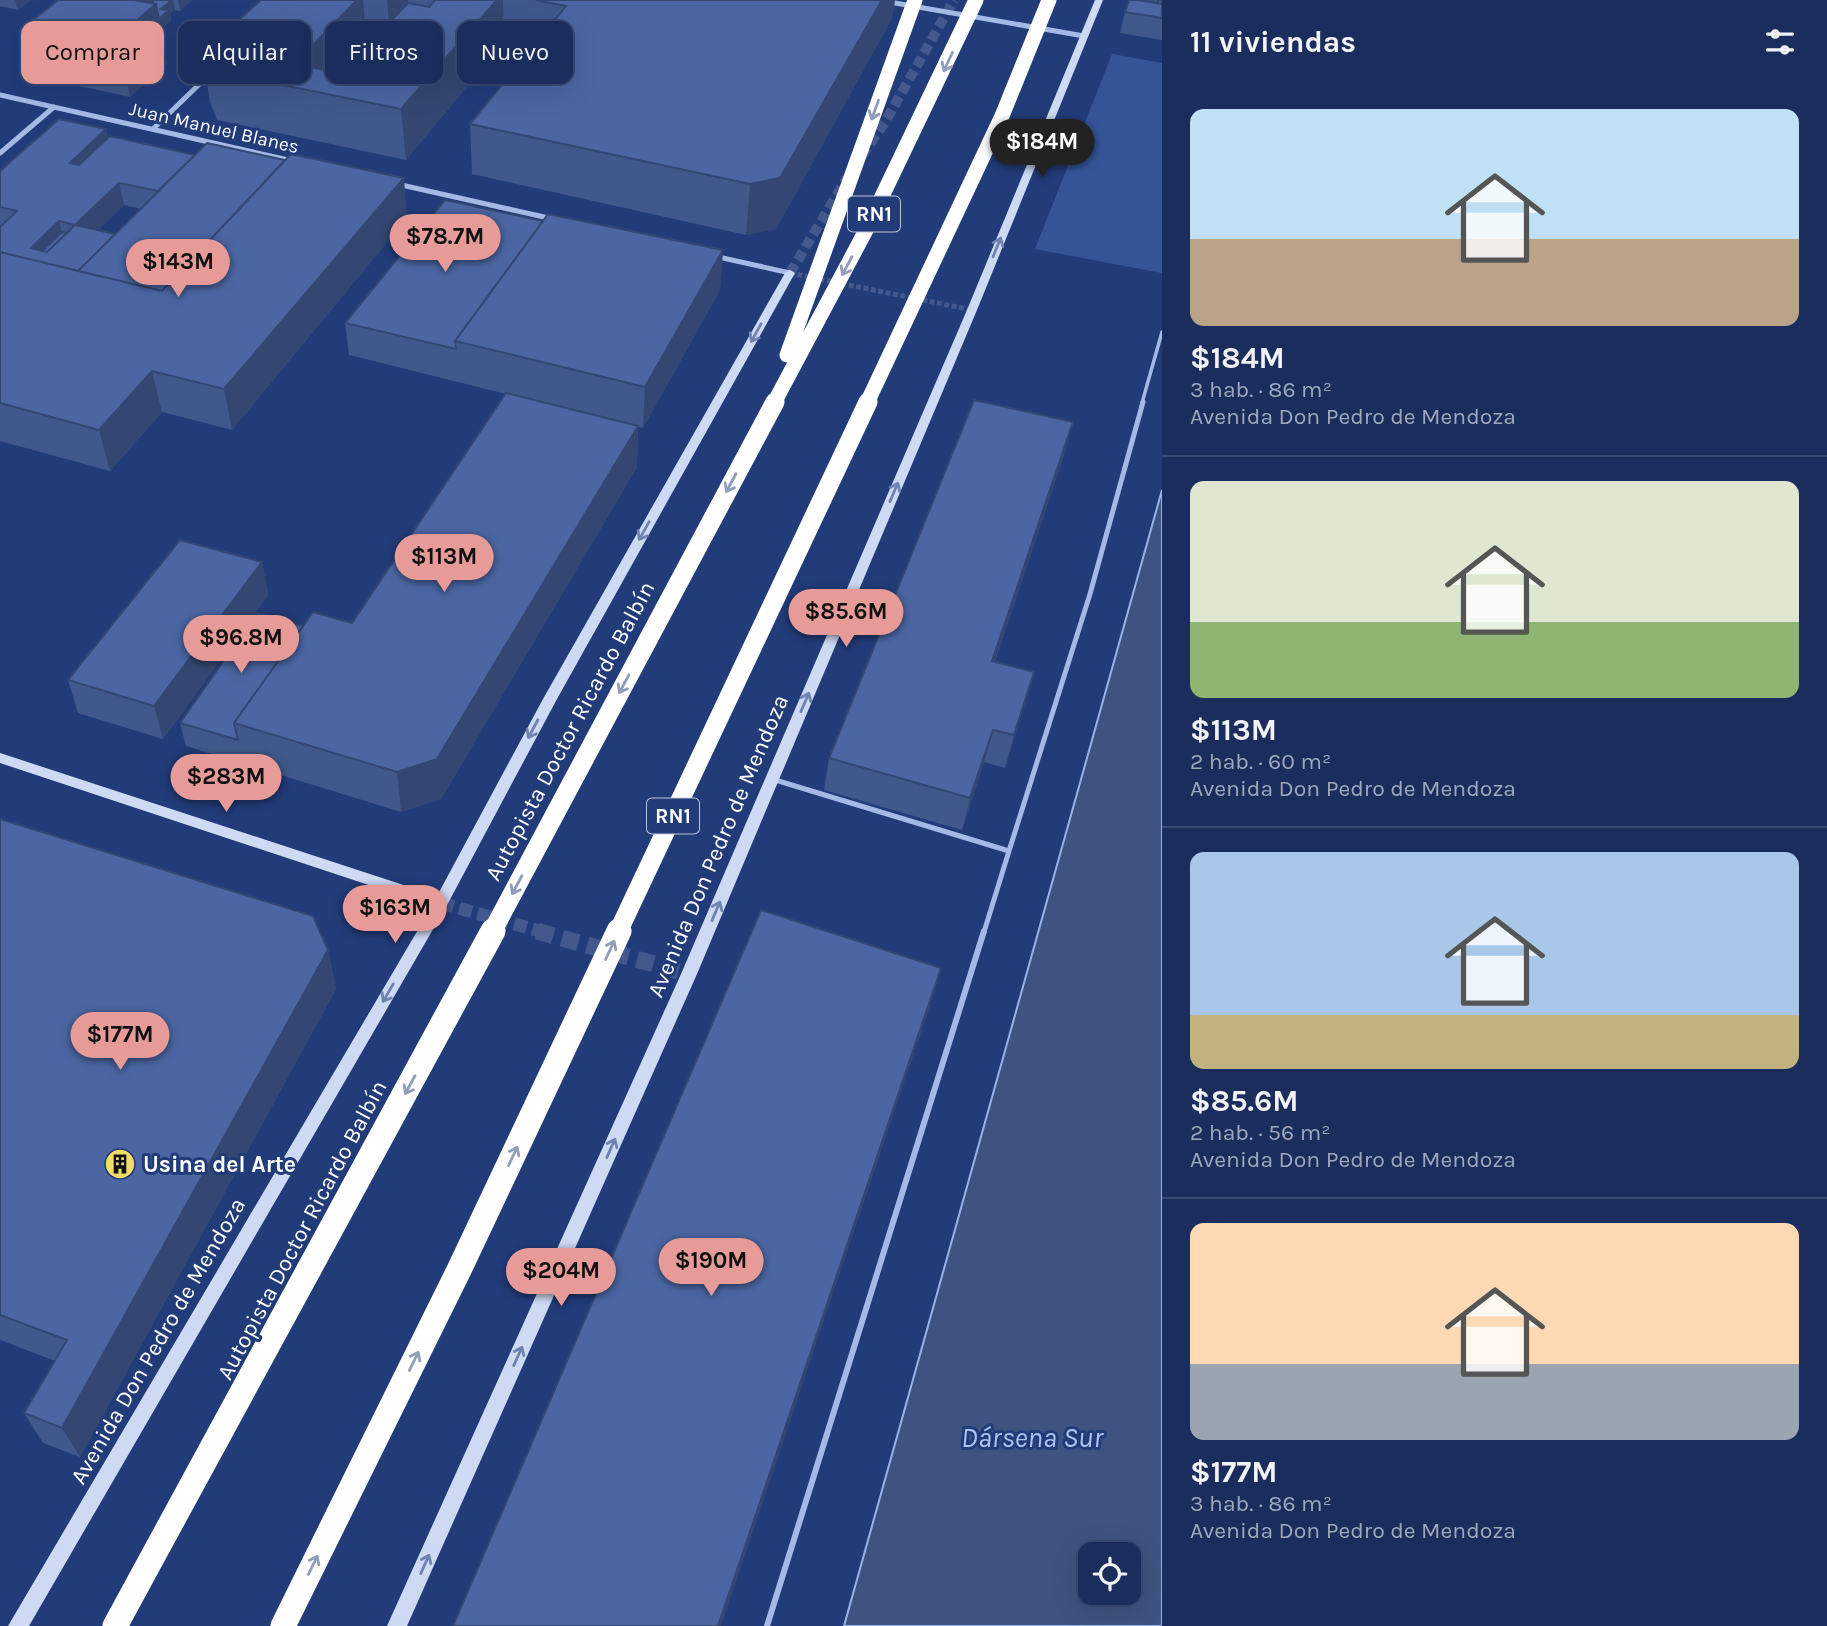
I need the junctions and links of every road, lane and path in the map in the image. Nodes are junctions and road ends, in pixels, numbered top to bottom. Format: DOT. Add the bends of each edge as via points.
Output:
graph roads {
  1 [pos="878,0"];
  2 [pos="915,0"];
  3 [pos="976,0"];
  4 [pos="1049,0"];
  5 [pos="1100,0"];
  6 [pos="1084,36"];
  7 [pos="199,84"];
  8 [pos="0,95"];
  9 [pos="54,107"];
  10 [pos="153,129"];
  11 [pos="0,153"];
  12 [pos="302,163"];
  13 [pos="383,181"];
  14 [pos="559,221"];
  15 [pos="708,255"];
  16 [pos="790,273"];
  17 [pos="1162,332"];
  18 [pos="763,423"];
  19 [pos="0,758"];
  20 [pos="772,779"];
  21 [pos="1009,850"];
  22 [pos="441,903"];
  23 [pos="18,1626"];
  24 [pos="115,1626"];
  25 [pos="283,1626"];
  26 [pos="397,1626"];
  27 [pos="767,1626"];
  1 -- 6 [label="street"];
  2 -- 18 [label="highway, one-way, bridge"];
  3 -- 18 [label="highway, Autopista Doctor Ricardo Balbín / RN1, one-way, bridge" via="865,232"];
  25 -- 4 [label="highway, RN1, one-way, bridge" via="471,1245 979,165"];
  5 -- 6 [label="main road, Avenida Don Pedro de Mendoza"];
  20 -- 6 [label="main road, Avenida Don Pedro de Mendoza, one-way"];
  7 -- 10 [label="street"];
  8 -- 9 [label="street, Juan Manuel Blanes"];
  9 -- 10 [label="street, Juan Manuel Blanes"];
  9 -- 11 [label="street"];
  10 -- 12 [label="street, Juan Manuel Blanes"];
  13 -- 14 [label="street"];
  15 -- 16 [label="street"];
  16 -- 22 [label="main road, Avenida Don Pedro de Mendoza, one-way" via="550,699"];
  17 -- 21 [label="lane" via="1090,594"];
  18 -- 24 [label="highway, Autopista Doctor Ricardo Balbín / RN1, one-way, bridge" via="380,1143"];
  19 -- 22 [label="main road"];
  20 -- 21 [label="lane"];
  26 -- 20 [label="main road, Avenida Don Pedro de Mendoza, one-way"];
  21 -- 27 [label="lane"];
  22 -- 23 [label="main road, Avenida Don Pedro de Mendoza, one-way"];
}
